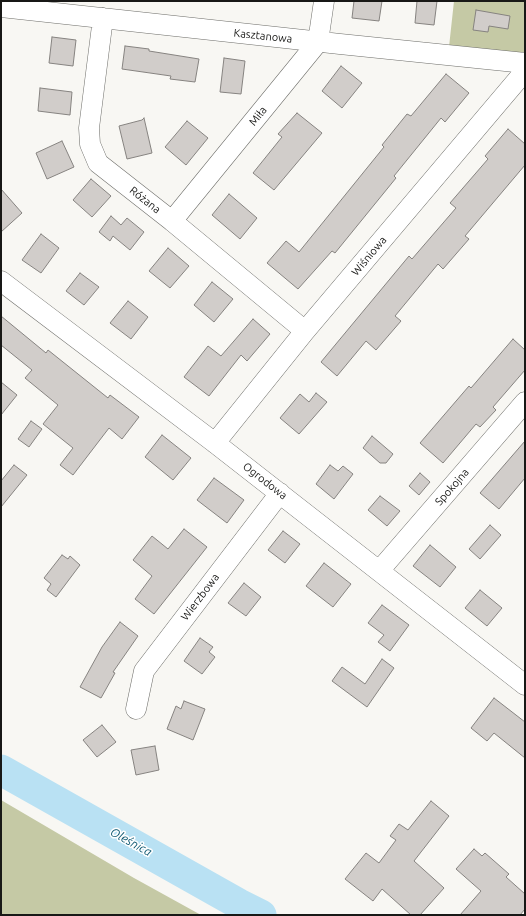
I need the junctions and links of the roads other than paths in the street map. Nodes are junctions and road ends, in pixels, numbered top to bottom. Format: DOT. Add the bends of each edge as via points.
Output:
graph roads {
  1 [pos="324,1"];
  2 [pos="1,7"];
  3 [pos="103,18"];
  4 [pos="318,42"];
  5 [pos="525,63"];
  6 [pos="525,71"];
  7 [pos="172,221"];
  8 [pos="1,281"];
  9 [pos="305,331"];
  10 [pos="525,402"];
  11 [pos="215,443"];
  12 [pos="280,493"];
  13 [pos="379,571"];
  14 [pos="525,685"];
  15 [pos="136,709"];
  1 -- 4 [label="street"];
  2 -- 3 [label="street, Kasztanowa"];
  3 -- 4 [label="street, Kasztanowa"];
  3 -- 7 [label="street, Różana" via="89,128 90,144 98,163"];
  4 -- 5 [label="street, Kasztanowa"];
  4 -- 7 [label="street, Miła"];
  6 -- 9 [label="street, Wiśniowa"];
  7 -- 9 [label="street, Różana"];
  8 -- 11 [label="street, Ogrodowa"];
  9 -- 11 [label="street, Wiśniowa"];
  10 -- 13 [label="street, Spokojna"];
  11 -- 12 [label="street, Ogrodowa"];
  12 -- 13 [label="street, Ogrodowa"];
  12 -- 15 [label="street, Wierzbowa" via="144,670"];
  13 -- 14 [label="street, Ogrodowa"];
}
